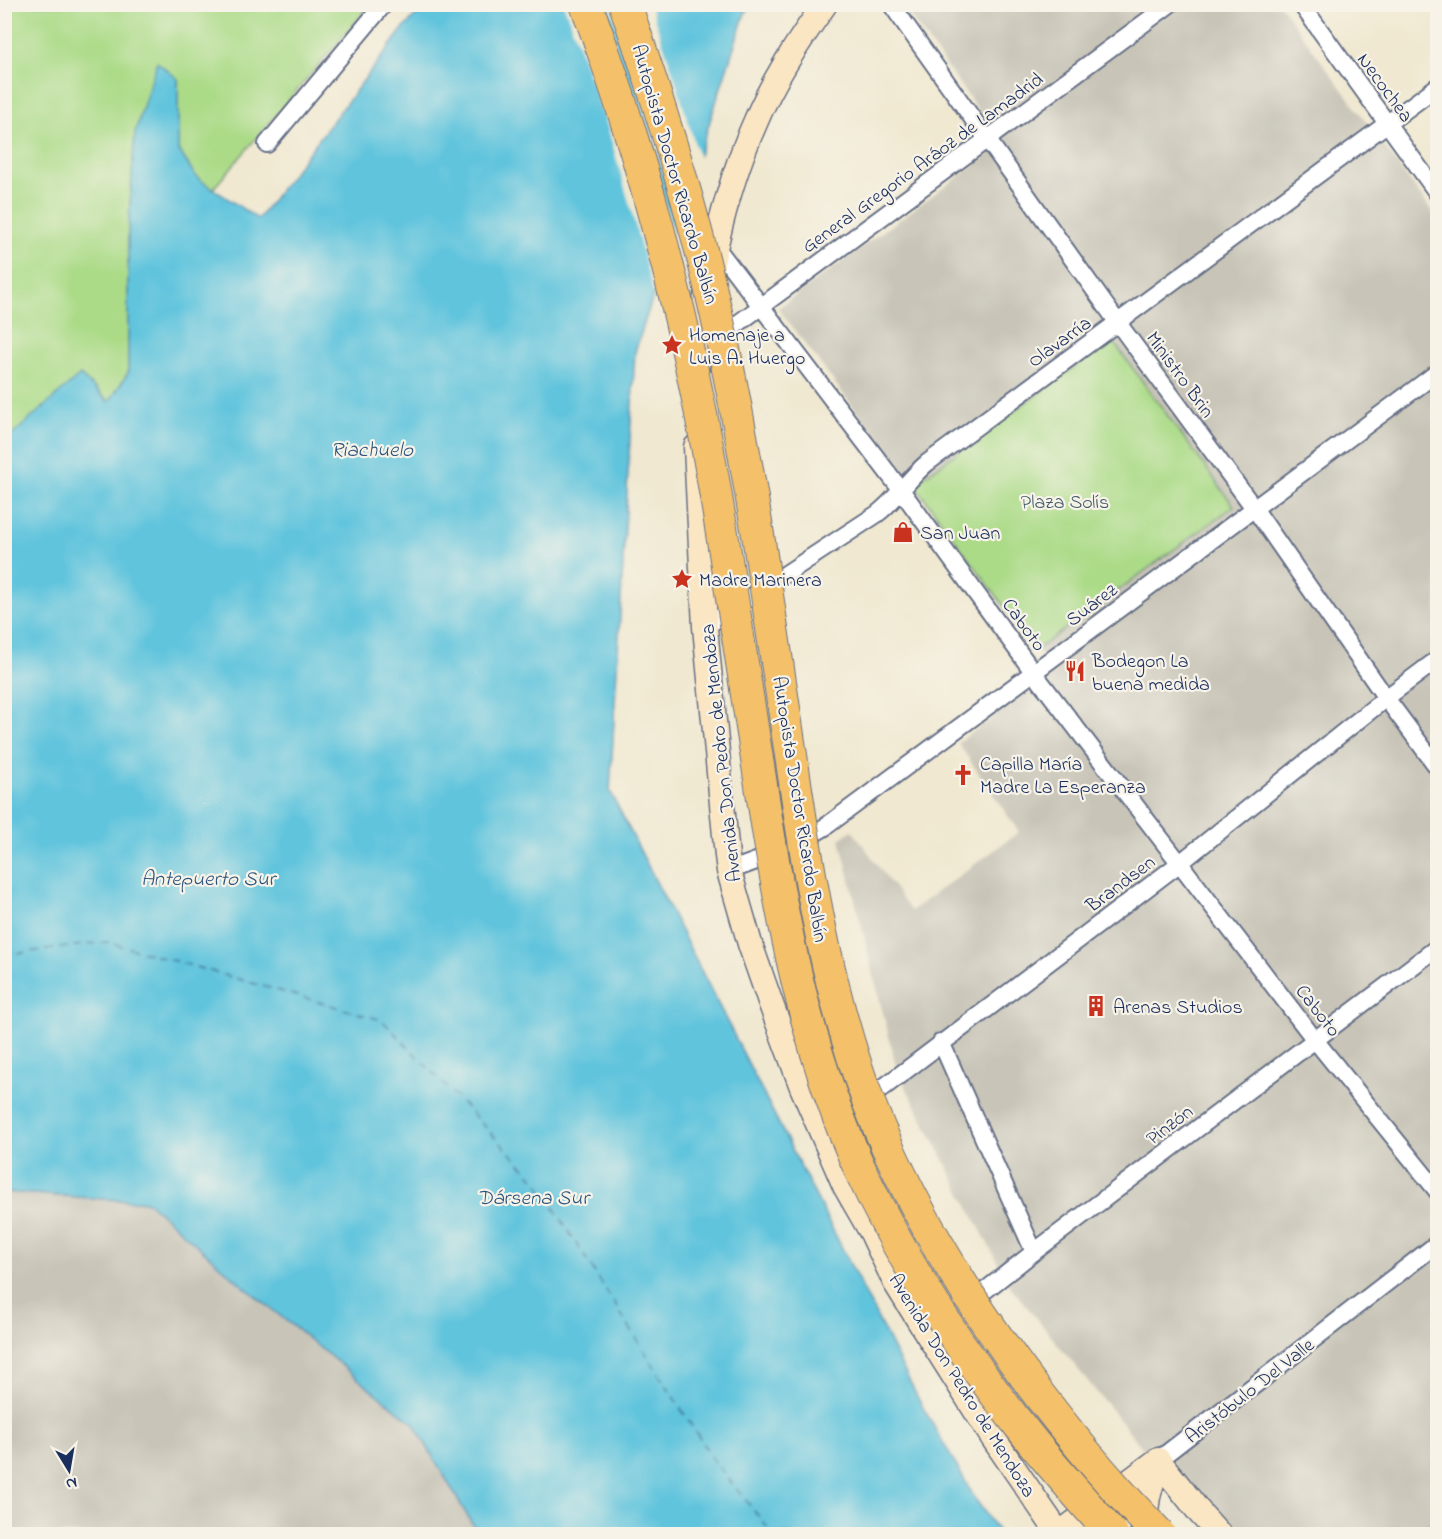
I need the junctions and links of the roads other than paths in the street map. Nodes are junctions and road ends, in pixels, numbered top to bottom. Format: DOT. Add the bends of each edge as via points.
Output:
graph roads {
  1 [pos="384,4"];
  2 [pos="586,4"];
  3 [pos="625,4"];
  4 [pos="825,4"];
  5 [pos="891,4"];
  6 [pos="1170,4"];
  7 [pos="1301,4"];
  8 [pos="1437,86"];
  9 [pos="1386,124"];
  10 [pos="988,138"];
  11 [pos="267,144"];
  12 [pos="1437,194"];
  13 [pos="716,247"];
  14 [pos="762,306"];
  15 [pos="1118,323"];
  16 [pos="699,353"];
  17 [pos="1437,372"];
  18 [pos="901,490"];
  19 [pos="1254,508"];
  20 [pos="740,604"];
  21 [pos="705,627"];
  22 [pos="1437,659"];
  23 [pos="1034,673"];
  24 [pos="1386,698"];
  25 [pos="1437,768"];
  26 [pos="778,854"];
  27 [pos="1180,863"];
  28 [pos="729,872"];
  29 [pos="1437,947"];
  30 [pos="1315,1040"];
  31 [pos="941,1042"];
  32 [pos="842,1119"];
  33 [pos="822,1133"];
  34 [pos="1437,1192"];
  35 [pos="872,1233"];
  36 [pos="1437,1243"];
  37 [pos="1034,1252"];
  38 [pos="927,1335"];
  39 [pos="1158,1460"];
  40 [pos="1059,1534"];
  41 [pos="1112,1534"];
  42 [pos="1142,1534"];
  43 [pos="1159,1534"];
  44 [pos="1219,1534"];
  1 -- 11 [label="street"];
  2 -- 41 [label="highway, Autopista Doctor Ricardo Balbín, bridge" via="625,116 674,290 722,534 784,924 798,987 837,1113 891,1232 924,1289 1008,1411"];
  3 -- 43 [label="highway, Autopista Doctor Ricardo Balbín, bridge" via="678,168 720,331 758,535 817,917 831,979 868,1101 921,1216 988,1325 1067,1431"];
  4 -- 13 [label="main road, Avenida Don Pedro de Mendoza" via="783,66 755,122 726,203"];
  5 -- 10 [label="street, Ministro Brin"];
  6 -- 10 [label="street, General Gregorio Aráoz de Lamadrid"];
  7 -- 9 [label="street, Necochea"];
  8 -- 9 [label="street, Olavarría"];
  9 -- 12 [label="street, Necochea"];
  9 -- 15 [label="street, Olavarría"];
  10 -- 14 [label="street, General Gregorio Aráoz de Lamadrid"];
  10 -- 15 [label="street, Ministro Brin"];
  13 -- 14 [label="street, Caboto"];
  13 -- 16 [label="main road, Avenida Don Pedro de Mendoza"];
  14 -- 16 [label="street, General Gregorio Aráoz de Lamadrid"];
  14 -- 18 [label="street, Caboto"];
  15 -- 18 [label="street, Olavarría" via="927,463"];
  15 -- 19 [label="street, Ministro Brin"];
  16 -- 20 [label="main road, Avenida Don Pedro de Mendoza"];
  16 -- 21 [label="main road, Avenida Don Pedro de Mendoza" via="696,462"];
  17 -- 19 [label="street, Suárez"];
  18 -- 20 [label="street, Olavarría" via="877,514"];
  18 -- 23 [label="street, Caboto"];
  19 -- 23 [label="street, Suárez"];
  19 -- 24 [label="street, Ministro Brin"];
  20 -- 21 [label="street, Olavarría"];
  20 -- 26 [label="main road, Avenida Don Pedro de Mendoza"];
  21 -- 28 [label="main road, Avenida Don Pedro de Mendoza"];
  22 -- 24 [label="street, Brandsen"];
  23 -- 26 [label="street, Suárez" via="825,827"];
  23 -- 27 [label="street, Caboto"];
  24 -- 25 [label="street, Ministro Brin"];
  24 -- 27 [label="street, Brandsen"];
  26 -- 28 [label="street, Suárez"];
  26 -- 32 [label="main road, Avenida Don Pedro de Mendoza"];
  27 -- 30 [label="street, Caboto"];
  27 -- 31 [label="street, Brandsen"];
  28 -- 33 [label="main road, Avenida Don Pedro de Mendoza" via="768,996"];
  29 -- 30 [label="street, Pinzón"];
  30 -- 34 [label="street, Caboto"];
  30 -- 37 [label="street, Pinzón"];
  31 -- 32 [label="street, Brandsen"];
  31 -- 37 [label="street"];
  32 -- 33 [label="street, Brandsen"];
  32 -- 35 [label="main road, Avenida Don Pedro de Mendoza" via="856,1184"];
  33 -- 35 [label="main road, Avenida Don Pedro de Mendoza" via="845,1186"];
  35 -- 38 [label="main road, Avenida Don Pedro de Mendoza" via="895,1282"];
  36 -- 39 [label="street, Aristóbulo Del Valle"];
  37 -- 38 [label="street, Pinzón"];
  38 -- 40 [label="main road, Avenida Don Pedro de Mendoza"];
  39 -- 40 [label="main road, Aristóbulo Del Valle"];
  39 -- 42 [label="main road"];
  39 -- 44 [label="main road"];
}
